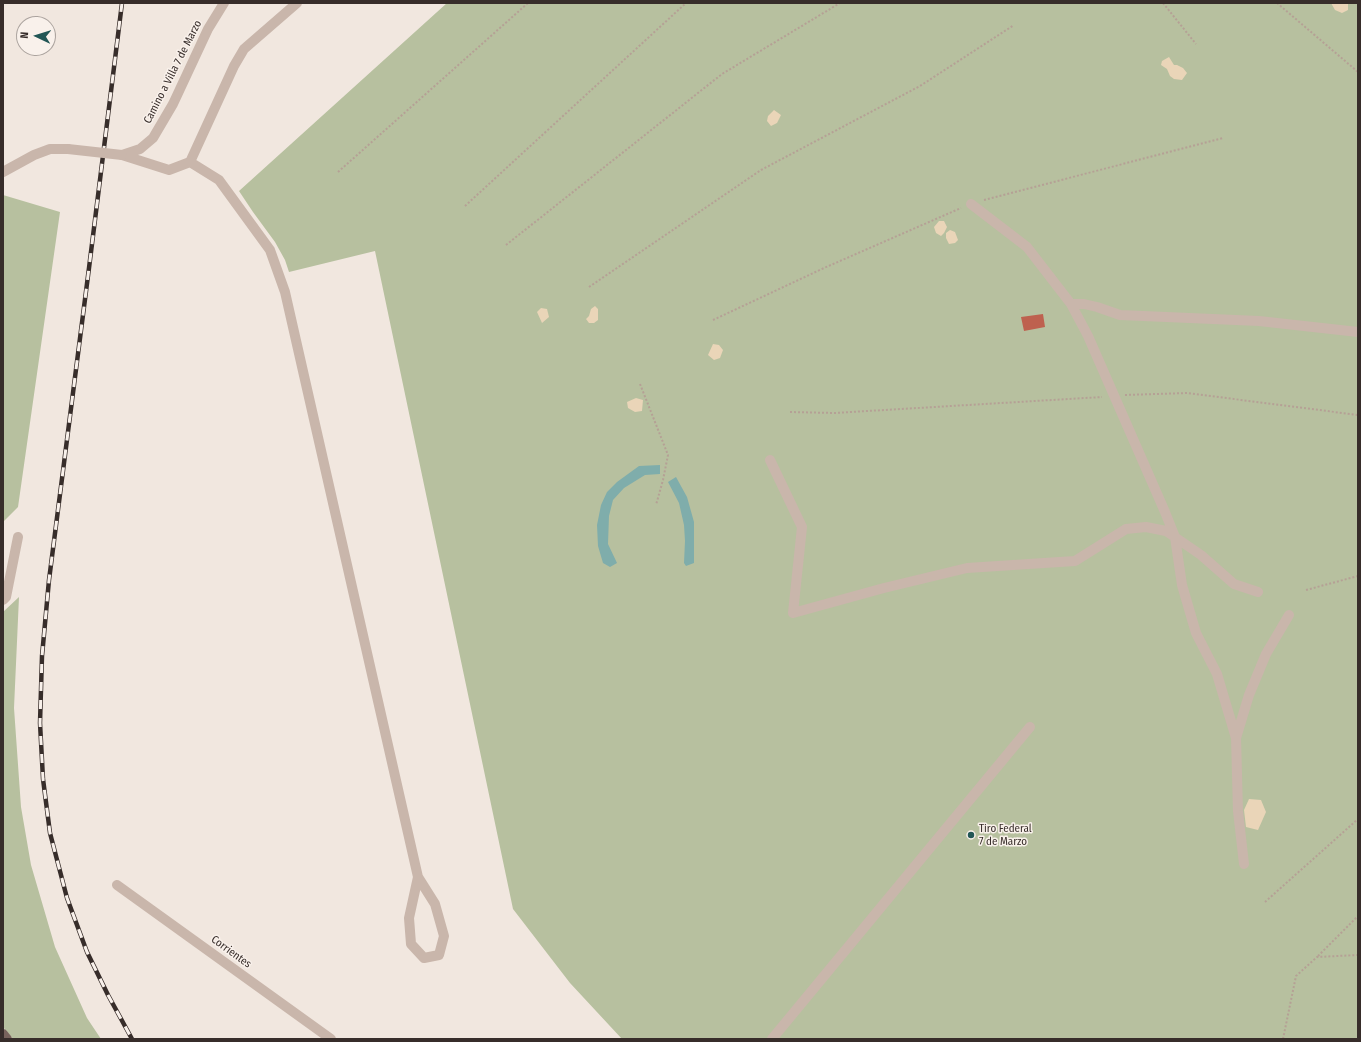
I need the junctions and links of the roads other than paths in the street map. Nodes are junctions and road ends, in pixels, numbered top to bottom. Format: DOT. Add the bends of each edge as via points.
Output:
graph roads {
  1 [pos="224,3"];
  2 [pos="297,3"];
  3 [pos="122,155"];
  4 [pos="190,162"];
  5 [pos="3,172"];
  6 [pos="970,204"];
  7 [pos="1071,304"];
  8 [pos="1358,332"];
  9 [pos="770,460"];
  10 [pos="18,537"];
  11 [pos="1175,537"];
  12 [pos="1258,592"];
  13 [pos="3,600"];
  14 [pos="1288,615"];
  15 [pos="1030,727"];
  16 [pos="1236,738"];
  17 [pos="1244,864"];
  18 [pos="418,877"];
  19 [pos="117,885"];
  20 [pos="3,1034"];
  21 [pos="7,1039"];
  22 [pos="331,1039"];
  23 [pos="772,1039"];
  1 -- 3 [label="street, Camino a Villa 7 de Marzo" via="208,29 173,104 153,138 140,149"];
  2 -- 4 [label="street" via="244,49"];
  3 -- 4 [label="street" via="169,170"];
  3 -- 5 [label="street, Camino a Villa 7 de Marzo, bridge" via="50,149"];
  4 -- 18 [label="street" via="219,180 270,250 283,286"];
  6 -- 7 [label="street" via="1027,247"];
  7 -- 8 [label="street" via="1084,304 1120,315 1259,321"];
  7 -- 11 [label="street" via="1088,336"];
  9 -- 11 [label="street" via="802,527 793,613 967,568 1075,561 1126,529 1146,527 1166,531"];
  10 -- 13 [label="street" via="6,597"];
  11 -- 12 [label="street" via="1201,555 1234,584"];
  11 -- 16 [label="street" via="1182,585 1196,633 1217,674"];
  14 -- 16 [label="street" via="1266,654 1249,695"];
  15 -- 23 [label="street"];
  16 -- 17 [label="street" via="1238,811"];
  18 -- 18 [label="street" via="409,918 412,944 424,958 439,955 444,936 435,904"];
  19 -- 22 [label="street, Corrientes"];
  20 -- 21 [label="main road"];
}
